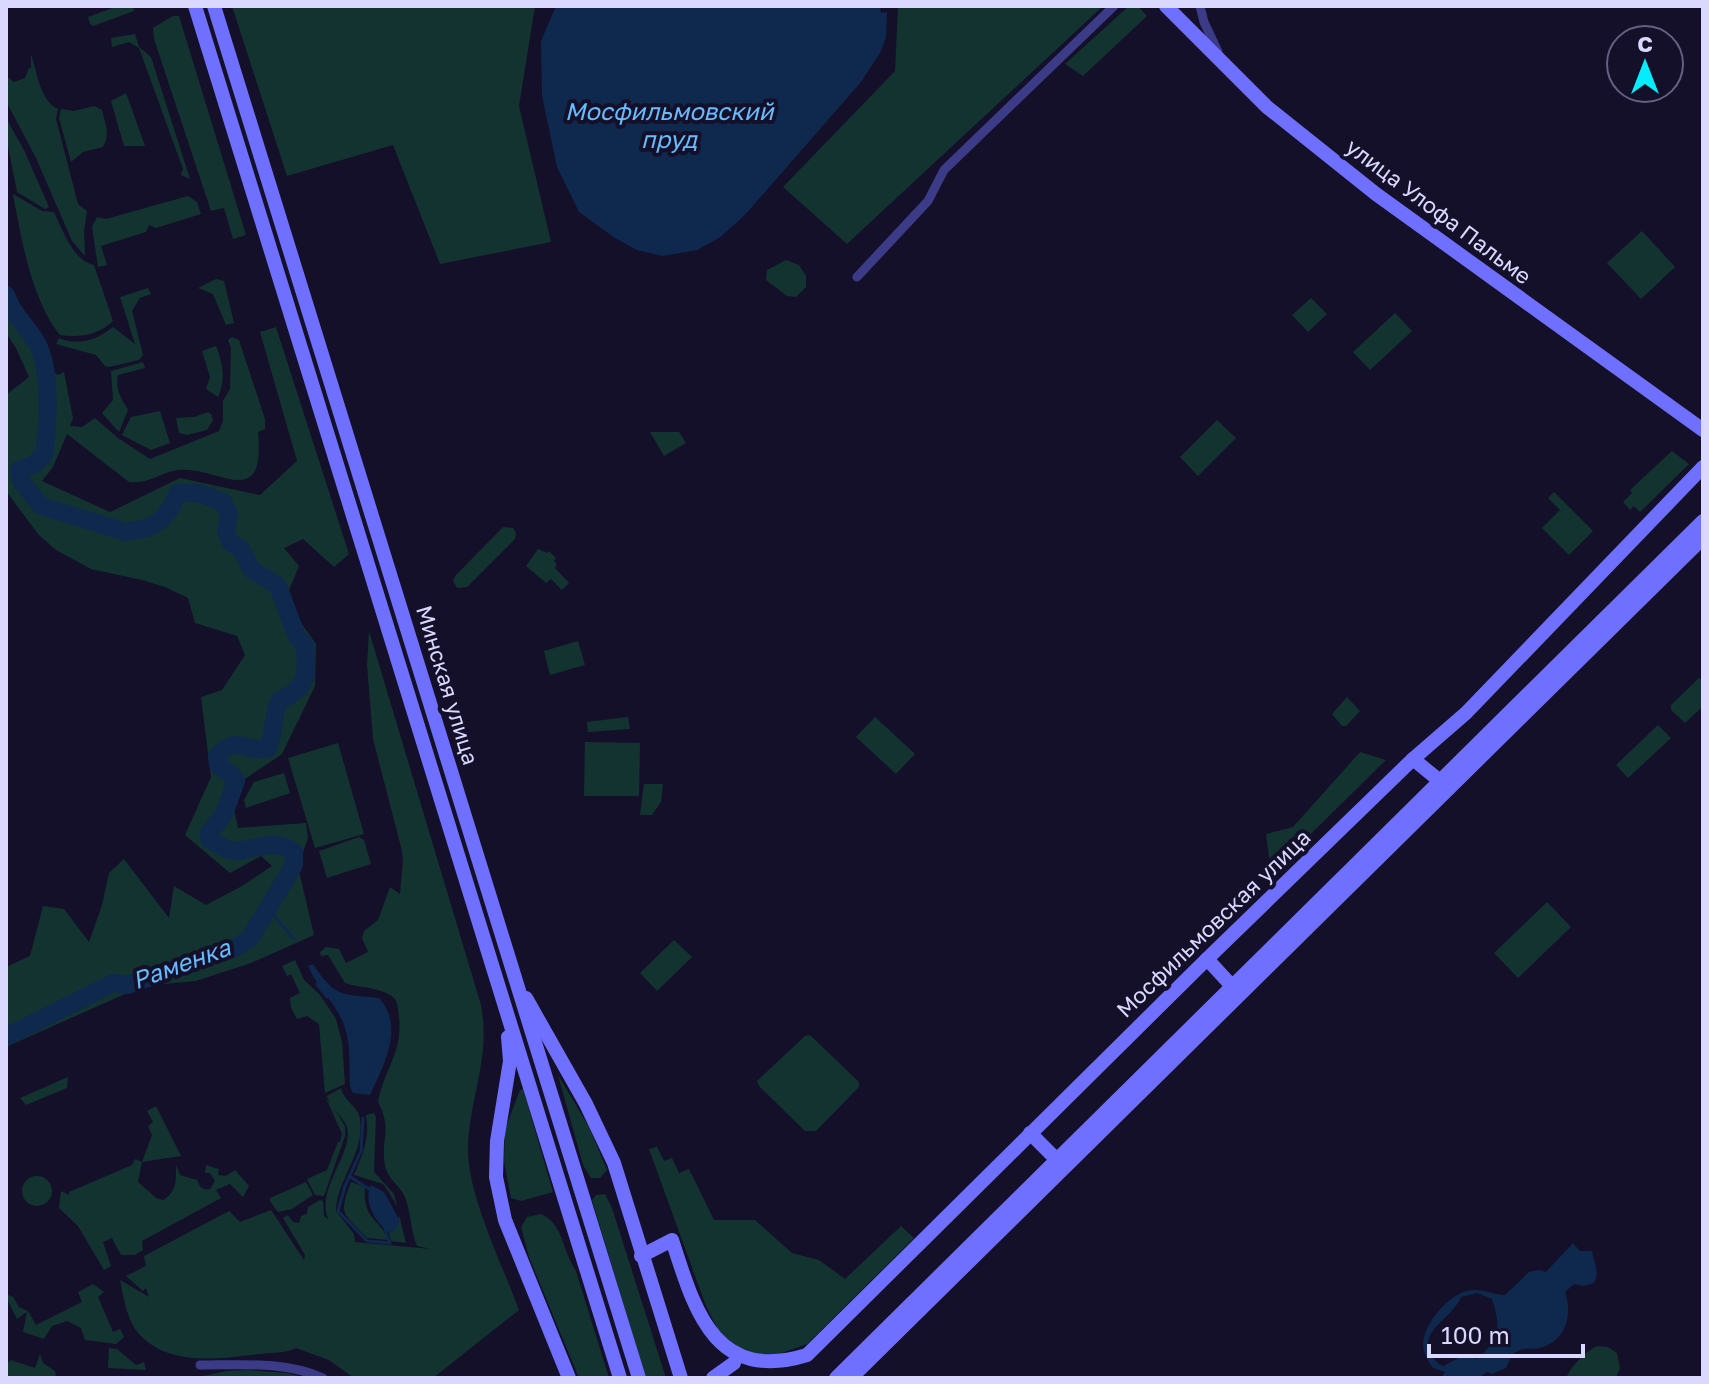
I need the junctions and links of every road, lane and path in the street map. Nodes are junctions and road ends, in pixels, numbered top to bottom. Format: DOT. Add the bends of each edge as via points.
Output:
graph roads {
  1 [pos="195,6"];
  2 [pos="214,6"];
  3 [pos="1114,6"];
  4 [pos="1166,6"];
  5 [pos="1200,6"];
  6 [pos="1227,69"];
  7 [pos="857,277"];
  8 [pos="1703,430"];
  9 [pos="1703,467"];
  10 [pos="1703,521"];
  11 [pos="1703,538"];
  12 [pos="1466,713"];
  13 [pos="1488,733"];
  14 [pos="1413,759"];
  15 [pos="1440,781"];
  16 [pos="1292,934"];
  17 [pos="1207,959"];
  18 [pos="514,977"];
  19 [pos="1231,985"];
  20 [pos="499,986"];
  21 [pos="1174,1050"];
  22 [pos="1030,1133"];
  23 [pos="1056,1159"];
  24 [pos="641,1256"];
  25 [pos="734,1363"];
  26 [pos="200,1365"];
  27 [pos="323,1378"];
  28 [pos="569,1378"];
  29 [pos="620,1378"];
  30 [pos="639,1378"];
  31 [pos="681,1378"];
  32 [pos="713,1378"];
  33 [pos="836,1378"];
  34 [pos="851,1378"];
  1 -- 20 [label="main road, Минская улица"];
  2 -- 18 [label="main road, Минская улица"];
  3 -- 7 [label="street" via="944,170 928,201"];
  4 -- 6 [label="main road, улица Улофа Пальме"];
  5 -- 6 [label="street"];
  6 -- 8 [label="main road, улица Улофа Пальме" via="1376,194"];
  9 -- 12 [label="main road, Мосфильмовская улица"];
  10 -- 13 [label="main road"];
  11 -- 16 [label="main road"];
  12 -- 13 [label="main road"];
  12 -- 14 [label="main road, Мосфильмовская улица"];
  13 -- 15 [label="main road"];
  14 -- 15 [label="main road"];
  14 -- 17 [label="main road, Мосфильмовская улица"];
  15 -- 16 [label="main road"];
  16 -- 19 [label="main road"];
  16 -- 21 [label="main road"];
  17 -- 19 [label="main road"];
  17 -- 22 [label="main road, Мосфильмовская улица"];
  18 -- 24 [label="main road" via="614,1163"];
  18 -- 30 [label="main road, Минская улица"];
  19 -- 21 [label="main road"];
  20 -- 28 [label="main road" via="510,1061 496,1177 505,1220"];
  20 -- 29 [label="main road, Минская улица"];
  21 -- 23 [label="main road"];
  21 -- 34 [label="main road"];
  22 -- 23 [label="main road"];
  22 -- 25 [label="main road, Мосфильмовская улица" via="807,1355 772,1369"];
  23 -- 33 [label="main road"];
  24 -- 25 [label="main road" via="672,1240 704,1330"];
  24 -- 31 [label="main road"];
  25 -- 32 [label="main road"];
  26 -- 27 [label="street" via="289,1367"];
}
